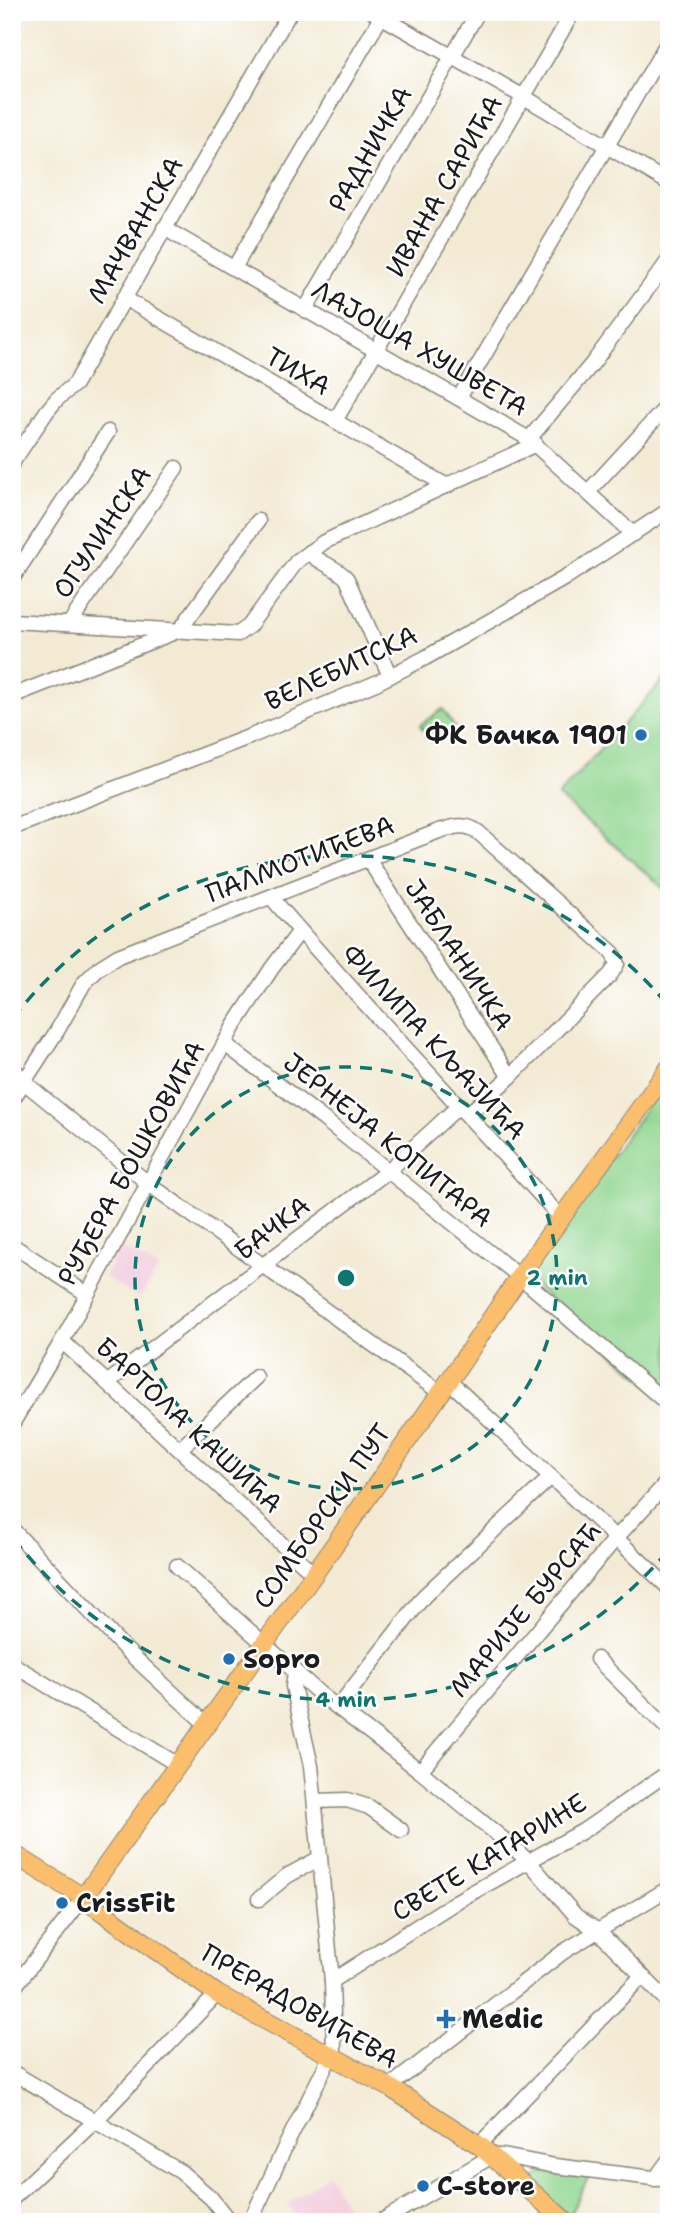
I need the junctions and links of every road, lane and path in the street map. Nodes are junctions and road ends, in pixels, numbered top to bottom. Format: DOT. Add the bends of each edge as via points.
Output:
graph roads {
  1 [pos="290,12"];
  2 [pos="478,12"];
  3 [pos="573,12"];
  4 [pos="380,14"];
  5 [pos="669,40"];
  6 [pos="452,57"];
  7 [pos="524,97"];
  8 [pos="605,146"];
  9 [pos="669,183"];
  10 [pos="164,228"];
  11 [pos="669,260"];
  12 [pos="234,268"];
  13 [pos="124,298"];
  14 [pos="305,310"];
  15 [pos="376,351"];
  16 [pos="459,398"];
  17 [pos="669,404"];
  18 [pos="335,421"];
  19 [pos="108,432"];
  20 [pos="533,442"];
  21 [pos="12,463"];
  22 [pos="176,468"];
  23 [pos="447,486"];
  24 [pos="588,492"];
  25 [pos="669,510"];
  26 [pos="258,521"];
  27 [pos="633,534"];
  28 [pos="309,552"];
  29 [pos="12,579"];
  30 [pos="12,621"];
  31 [pos="69,624"];
  32 [pos="143,628"];
  33 [pos="180,629"];
  34 [pos="144,644"];
  35 [pos="390,676"];
  36 [pos="12,696"];
  37 [pos="12,828"];
  38 [pos="368,859"];
  39 [pos="271,897"];
  40 [pos="300,931"];
  41 [pos="611,974"];
  42 [pos="225,1044"];
  43 [pos="12,1066"];
  44 [pos="669,1068"];
  45 [pos="510,1077"];
  46 [pos="23,1082"];
  47 [pos="12,1100"];
  48 [pos="464,1109"];
  49 [pos="388,1171"];
  50 [pos="149,1185"];
  51 [pos="562,1219"];
  52 [pos="12,1245"];
  53 [pos="263,1266"];
  54 [pos="519,1277"];
  55 [pos="87,1294"];
  56 [pos="62,1341"];
  57 [pos="256,1377"];
  58 [pos="108,1382"];
  59 [pos="445,1387"];
  60 [pos="669,1405"];
  61 [pos="12,1424"];
  62 [pos="180,1449"];
  63 [pos="551,1477"];
  64 [pos="669,1480"];
  65 [pos="12,1529"];
  66 [pos="617,1537"];
  67 [pos="177,1566"];
  68 [pos="314,1574"];
  69 [pos="669,1588"];
  70 [pos="263,1645"];
  71 [pos="597,1659"];
  72 [pos="12,1664"];
  73 [pos="295,1672"];
  74 [pos="338,1707"];
  75 [pos="207,1725"];
  76 [pos="669,1730"];
  77 [pos="178,1765"];
  78 [pos="420,1771"];
  79 [pos="668,1773"];
  80 [pos="315,1801"];
  81 [pos="401,1830"];
  82 [pos="12,1853"];
  83 [pos="320,1858"];
  84 [pos="528,1860"];
  85 [pos="665,1895"];
  86 [pos="83,1898"];
  87 [pos="259,1899"];
  88 [pos="598,1931"];
  89 [pos="642,1976"];
  90 [pos="332,1981"];
  91 [pos="12,1990"];
  92 [pos="217,1994"];
  93 [pos="669,2003"];
  94 [pos="331,2057"];
  95 [pos="12,2072"];
  96 [pos="389,2087"];
  97 [pos="95,2121"];
  98 [pos="485,2150"];
  99 [pos="669,2160"];
  100 [pos="662,2179"];
  101 [pos="12,2199"];
  102 [pos="562,2219"];
  103 [pos="230,2222"];
  104 [pos="250,2222"];
  105 [pos="380,2222"];
  1 -- 10 [label="street, МАЧВАНСКА"];
  2 -- 6 [label="street, РАДНИЧКА"];
  3 -- 7 [label="street, ИВАНА САРИЋА"];
  4 -- 6 [label="street"];
  4 -- 12 [label="street"];
  5 -- 8 [label="street"];
  6 -- 7 [label="street"];
  6 -- 14 [label="street, РАДНИЧКА"];
  7 -- 8 [label="street"];
  7 -- 15 [label="street, ИВАНА САРИЋА"];
  8 -- 9 [label="street"];
  8 -- 16 [label="street"];
  10 -- 12 [label="street, ЛАЈОША ХУШВЕТА"];
  10 -- 13 [label="street, МАЧВАНСКА"];
  11 -- 20 [label="street"];
  12 -- 14 [label="street, ЛАЈОША ХУШВЕТА"];
  13 -- 18 [label="street, ТИХА"];
  13 -- 21 [label="street, МАЧВАНСКА" via="75,384 47,411"];
  14 -- 15 [label="street, ЛАЈОША ХУШВЕТА"];
  15 -- 16 [label="street, ЛАЈОША ХУШВЕТА"];
  15 -- 18 [label="street, ИВАНА САРИЋА"];
  16 -- 20 [label="street, ЛАЈОША ХУШВЕТА"];
  17 -- 24 [label="street"];
  18 -- 23 [label="street, ТИХА"];
  19 -- 29 [label="street"];
  20 -- 23 [label="street"];
  20 -- 24 [label="street, ЛАЈОША ХУШВЕТА"];
  22 -- 31 [label="street, ОГУЛИНСКА"];
  23 -- 28 [label="street"];
  24 -- 27 [label="street, ЛАЈОША ХУШВЕТА"];
  25 -- 27 [label="street, ВЕЛЕБИТСКА"];
  26 -- 33 [label="street"];
  27 -- 35 [label="street, ВЕЛЕБИТСКА" via="565,578"];
  28 -- 33 [label="street" via="297,561 244,631 231,635"];
  28 -- 35 [label="street" via="347,579"];
  30 -- 31 [label="street"];
  31 -- 32 [label="street"];
  32 -- 33 [label="street"];
  32 -- 34 [label="street" via="147,635"];
  33 -- 34 [label="street"];
  34 -- 36 [label="street"];
  35 -- 37 [label="street, ВЕЛЕБИТСКА"];
  38 -- 39 [label="street, ПАЛМОТИЋЕВА"];
  38 -- 41 [label="street, ПАЛМОТИЋЕВА" via="439,831 471,827 613,954 617,964"];
  38 -- 45 [label="street, ЈАБЛАНИЧКА"];
  39 -- 40 [label="street, ФИЛИПА КЉАЈИЋА"];
  39 -- 46 [label="street, ПАЛМОТИЋЕВА" via="152,941 99,968 84,984"];
  40 -- 42 [label="street, РУЂЕРА БОШКОВИЋА" via="249,1001"];
  40 -- 48 [label="street, ФИЛИПА КЉАЈИЋА"];
  41 -- 45 [label="street, БАЧКА"];
  42 -- 49 [label="street, ЈЕРНЕЈА КОПИТАРА"];
  42 -- 50 [label="street, РУЂЕРА БОШКОВИЋА"];
  43 -- 46 [label="street"];
  44 -- 51 [label="main road, СОМБОРСКИ ПУТ"];
  45 -- 48 [label="street, БАЧКА"];
  46 -- 47 [label="street, ПАЛМОТИЋЕВА"];
  46 -- 50 [label="street"];
  48 -- 49 [label="street, БАЧКА"];
  48 -- 51 [label="street, ФИЛИПА КЉАЈИЋА"];
  49 -- 53 [label="street, БАЧКА"];
  49 -- 54 [label="street, ЈЕРНЕЈА КОПИТАРА"];
  50 -- 53 [label="street"];
  50 -- 55 [label="street, РУЂЕРА БОШКОВИЋА"];
  51 -- 54 [label="main road, СОМБОРСКИ ПУТ"];
  52 -- 55 [label="street"];
  53 -- 58 [label="street, БАЧКА"];
  53 -- 59 [label="street"];
  54 -- 59 [label="main road, СОМБОРСКИ ПУТ"];
  54 -- 60 [label="street, ЈЕРНЕЈА КОПИТАРА"];
  55 -- 56 [label="street, РУЂЕРА БОШКОВИЋА"];
  56 -- 58 [label="street, БАРТОЛА КАШИЋА"];
  56 -- 61 [label="street, РУЂЕРА БОШКОВИЋА"];
  57 -- 62 [label="street"];
  58 -- 62 [label="street, БАРТОЛА КАШИЋА"];
  59 -- 63 [label="street"];
  59 -- 68 [label="main road, СОМБОРСКИ ПУТ"];
  62 -- 68 [label="street, БАРТОЛА КАШИЋА"];
  63 -- 66 [label="street"];
  63 -- 74 [label="street" via="424,1597"];
  64 -- 66 [label="street, МАРИЈЕ БУРСАЋ"];
  65 -- 75 [label="street" via="125,1650"];
  66 -- 69 [label="street"];
  66 -- 78 [label="street, МАРИЈЕ БУРСАЋ"];
  67 -- 70 [label="street"];
  68 -- 70 [label="main road, СОМБОРСКИ ПУТ"];
  70 -- 73 [label="street"];
  70 -- 75 [label="main road, СОМБОРСКИ ПУТ"];
  71 -- 76 [label="street"];
  72 -- 77 [label="street"];
  73 -- 74 [label="street"];
  73 -- 80 [label="street" via="293,1686 312,1766"];
  74 -- 78 [label="street"];
  75 -- 77 [label="main road, СОМБОРСКИ ПУТ"];
  77 -- 86 [label="main road, СОМБОРСКИ ПУТ"];
  78 -- 84 [label="street"];
  79 -- 84 [label="street, СВЕТЕ КАТАРИНЕ" via="583,1831"];
  80 -- 81 [label="street" via="347,1800 369,1807"];
  80 -- 83 [label="street"];
  82 -- 86 [label="main road, ПРЕРАДОВИЋЕВА"];
  83 -- 87 [label="street"];
  83 -- 90 [label="street"];
  84 -- 88 [label="street" via="576,1916"];
  84 -- 90 [label="street, СВЕТЕ КАТАРИНЕ"];
  85 -- 88 [label="street"];
  86 -- 91 [label="street, СОМБОРСКИ ПУТ"];
  86 -- 92 [label="main road, ПРЕРАДОВИЋЕВА"];
  88 -- 89 [label="street"];
  88 -- 96 [label="street" via="564,1952"];
  89 -- 93 [label="street"];
  89 -- 98 [label="street"];
  90 -- 94 [label="street"];
  92 -- 94 [label="main road, ПРЕРАДОВИЋЕВА"];
  92 -- 97 [label="street"];
  94 -- 96 [label="main road, ПРЕРАДОВИЋЕВА"];
  94 -- 104 [label="street"];
  95 -- 97 [label="street"];
  96 -- 98 [label="main road, ПРЕРАДОВИЋЕВА"];
  97 -- 101 [label="street"];
  97 -- 103 [label="street" via="181,2172"];
  98 -- 100 [label="street" via="555,2166"];
  98 -- 102 [label="main road, ПРЕРАДОВИЋЕВА"];
  98 -- 105 [label="street"];
  99 -- 100 [label="street"];
}
